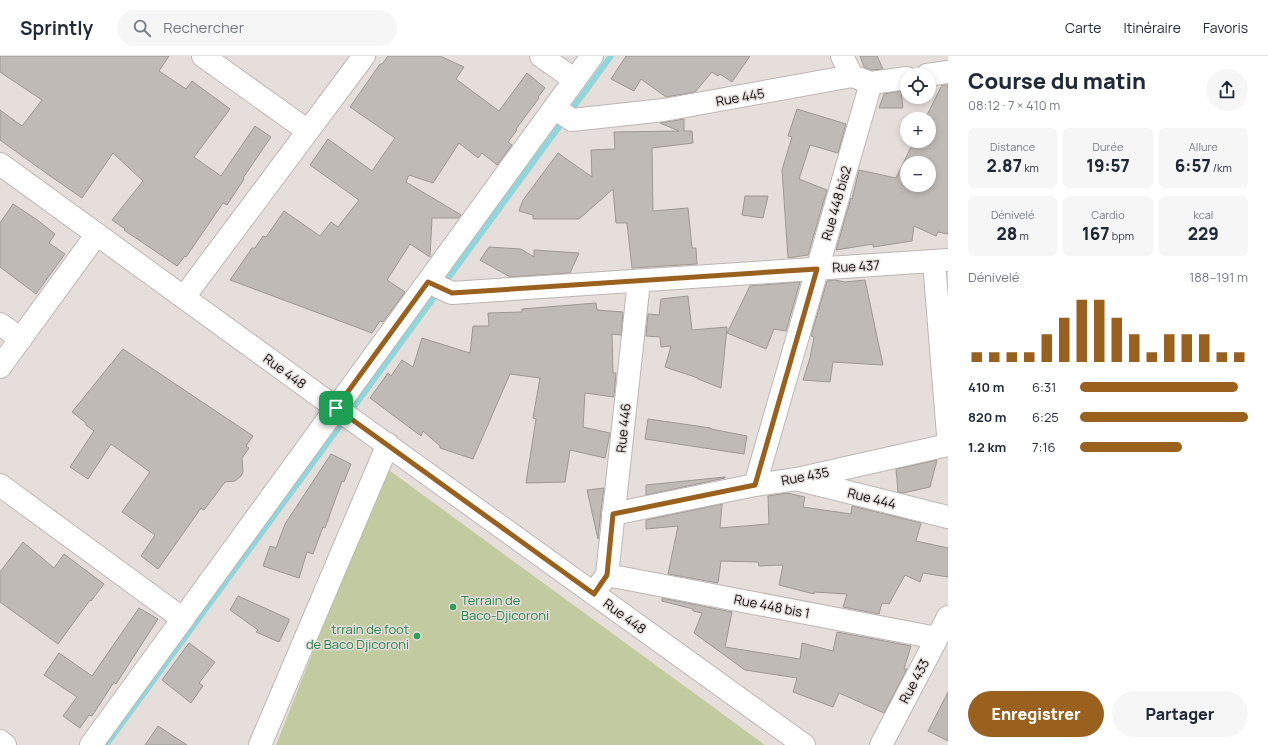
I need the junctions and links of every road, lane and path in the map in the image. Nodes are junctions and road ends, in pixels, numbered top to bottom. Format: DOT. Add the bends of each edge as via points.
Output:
graph roads {
  1 [pos="203,56"];
  2 [pos="364,56"];
  3 [pos="541,56"];
  4 [pos="592,56"];
  5 [pos="842,56"];
  6 [pos="948,72"];
  7 [pos="936,74"];
  8 [pos="900,78"];
  9 [pos="575,80"];
  10 [pos="861,80"];
  11 [pos="563,114"];
  12 [pos="308,131"];
  13 [pos="0,164"];
  14 [pos="97,234"];
  15 [pos="941,261"];
  16 [pos="817,269"];
  17 [pos="639,281"];
  18 [pos="439,287"];
  19 [pos="184,297"];
  20 [pos="0,324"];
  21 [pos="21,339"];
  22 [pos="0,367"];
  23 [pos="336,408"];
  24 [pos="948,435"];
  25 [pos="388,444"];
  26 [pos="948,444"];
  27 [pos="797,479"];
  28 [pos="0,485"];
  29 [pos="755,485"];
  30 [pos="613,514"];
  31 [pos="948,517"];
  32 [pos="607,575"];
  33 [pos="594,594"];
  34 [pos="948,616"];
  35 [pos="183,618"];
  36 [pos="937,638"];
  37 [pos="0,741"];
  38 [pos="5,745"];
  39 [pos="91,745"];
  40 [pos="260,745"];
  41 [pos="804,745"];
  42 [pos="881,745"];
  1 -- 12 [label="street"];
  2 -- 12 [label="street"];
  3 -- 9 [label="street"];
  4 -- 9 [label="street"];
  5 -- 10 [label="street"];
  6 -- 7 [label="street"];
  8 -- 10 [label="street, Rue 445"];
  9 -- 11 [label="street"];
  10 -- 11 [label="street, Rue 445" via="664,110"];
  10 -- 16 [label="street, Rue 448 bis2"];
  11 -- 18 [label="street"];
  12 -- 19 [label="street"];
  13 -- 14 [label="street, Rue 448"];
  14 -- 19 [label="street, Rue 448"];
  14 -- 21 [label="street"];
  15 -- 16 [label="street, Rue 437"];
  15 -- 24 [label="street"];
  16 -- 17 [label="street, Rue 437"];
  16 -- 29 [label="street, Rue 448 bis2"];
  17 -- 18 [label="street, Rue 437"];
  17 -- 30 [label="street, Rue 446"];
  18 -- 23 [label="street"];
  19 -- 23 [label="street, Rue 448"];
  20 -- 21 [label="street"];
  21 -- 22 [label="street"];
  23 -- 25 [label="street, Rue 448"];
  23 -- 35 [label="street"];
  25 -- 33 [label="street, Rue 448"];
  25 -- 40 [label="street"];
  26 -- 27 [label="street, Rue 435"];
  27 -- 29 [label="street, Rue 435"];
  27 -- 31 [label="street, Rue 444"];
  28 -- 35 [label="street"];
  29 -- 30 [label="street, Rue 435"];
  30 -- 32 [label="street, Rue 446"];
  32 -- 33 [label="street"];
  32 -- 36 [label="street, Rue 448 bis 1"];
  33 -- 41 [label="street, Rue 448"];
  34 -- 36 [label="street, Rue 433"];
  35 -- 39 [label="street"];
  36 -- 42 [label="street, Rue 433"];
  37 -- 38 [label="street"];
}
